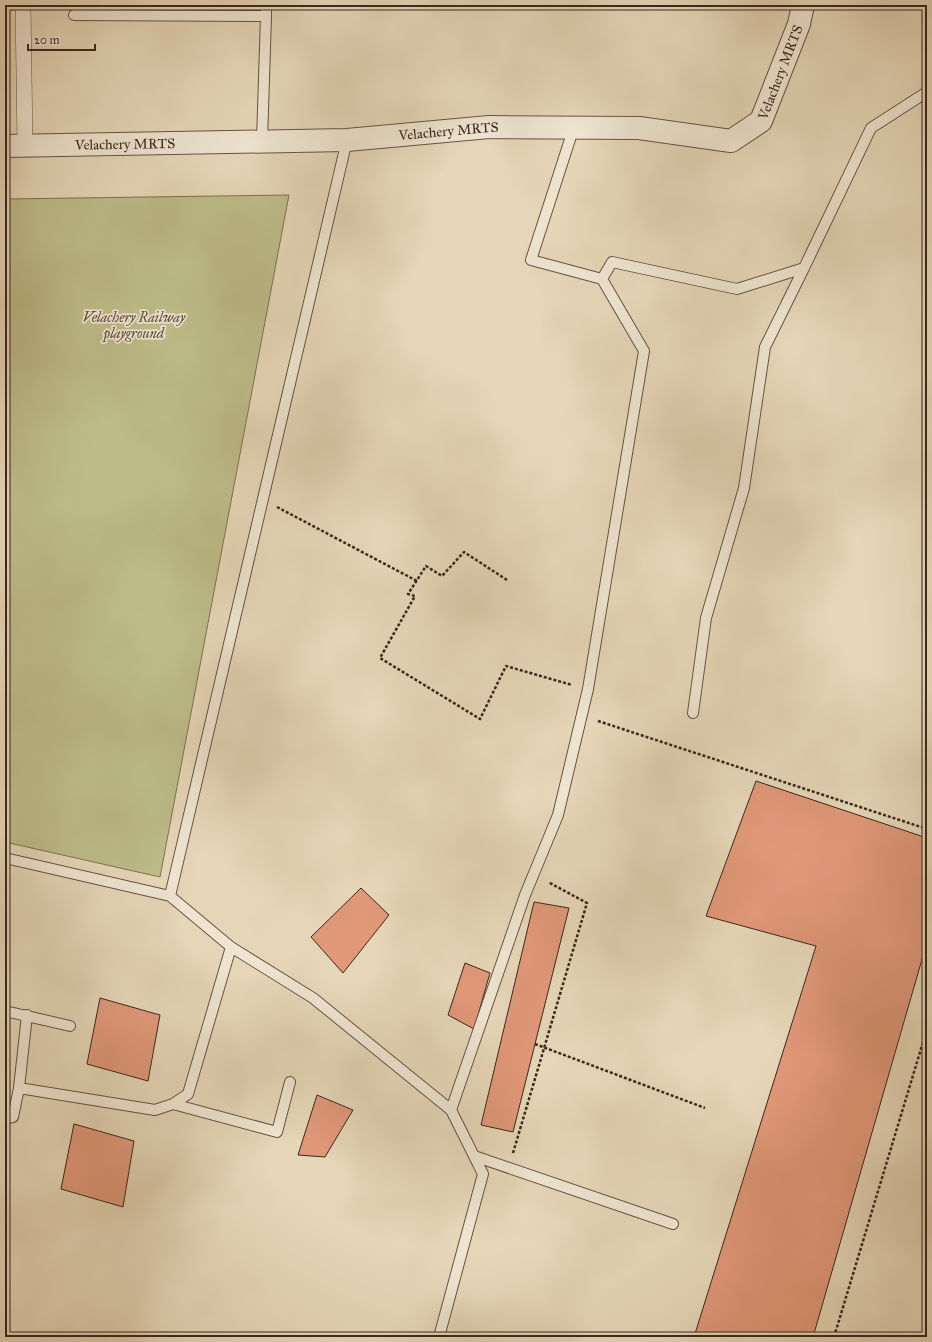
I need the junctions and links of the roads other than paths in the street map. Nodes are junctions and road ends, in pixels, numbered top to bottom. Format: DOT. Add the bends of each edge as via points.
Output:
graph roads {
  1 [pos="23,5"];
  2 [pos="266,5"];
  3 [pos="803,5"];
  4 [pos="74,15"];
  5 [pos="266,16"];
  6 [pos="927,92"];
  7 [pos="574,127"];
  8 [pos="347,140"];
  9 [pos="262,141"];
  10 [pos="15,145"];
  11 [pos="804,268"];
  12 [pos="602,279"];
  13 [pos="693,713"];
  14 [pos="5,858"];
  15 [pos="170,896"];
  16 [pos="231,947"];
  17 [pos="5,1011"];
  18 [pos="27,1016"];
  19 [pos="70,1026"];
  20 [pos="290,1082"];
  21 [pos="19,1088"];
  22 [pos="173,1104"];
  23 [pos="451,1110"];
  24 [pos="5,1119"];
  25 [pos="474,1156"];
  26 [pos="673,1224"];
  27 [pos="439,1337"];
  1 -- 10 [label="street"];
  2 -- 5 [label="lane"];
  3 -- 7 [label="street, Velachery MRTS" via="799,24 761,121 731,141 638,128"];
  4 -- 5 [label="lane"];
  5 -- 9 [label="lane"];
  6 -- 11 [label="lane" via="871,128"];
  7 -- 8 [label="street, Velachery MRTS" via="489,127"];
  7 -- 12 [label="lane" via="531,260"];
  8 -- 9 [label="street, Velachery MRTS"];
  8 -- 15 [label="lane"];
  9 -- 10 [label="street, Velachery MRTS"];
  11 -- 12 [label="lane" via="737,289 612,262"];
  11 -- 13 [label="lane" via="765,347 744,488 706,618"];
  12 -- 23 [label="lane" via="644,351 588,689 558,815 534,874"];
  14 -- 15 [label="lane"];
  15 -- 16 [label="lane"];
  16 -- 22 [label="lane" via="188,1094"];
  16 -- 23 [label="lane" via="313,998"];
  17 -- 18 [label="lane"];
  18 -- 19 [label="lane"];
  18 -- 21 [label="lane"];
  20 -- 22 [label="lane" via="277,1132"];
  21 -- 22 [label="lane" via="155,1110"];
  21 -- 24 [label="lane" via="13,1117"];
  23 -- 25 [label="lane"];
  25 -- 26 [label="lane"];
  25 -- 27 [label="lane" via="483,1174"];
}
